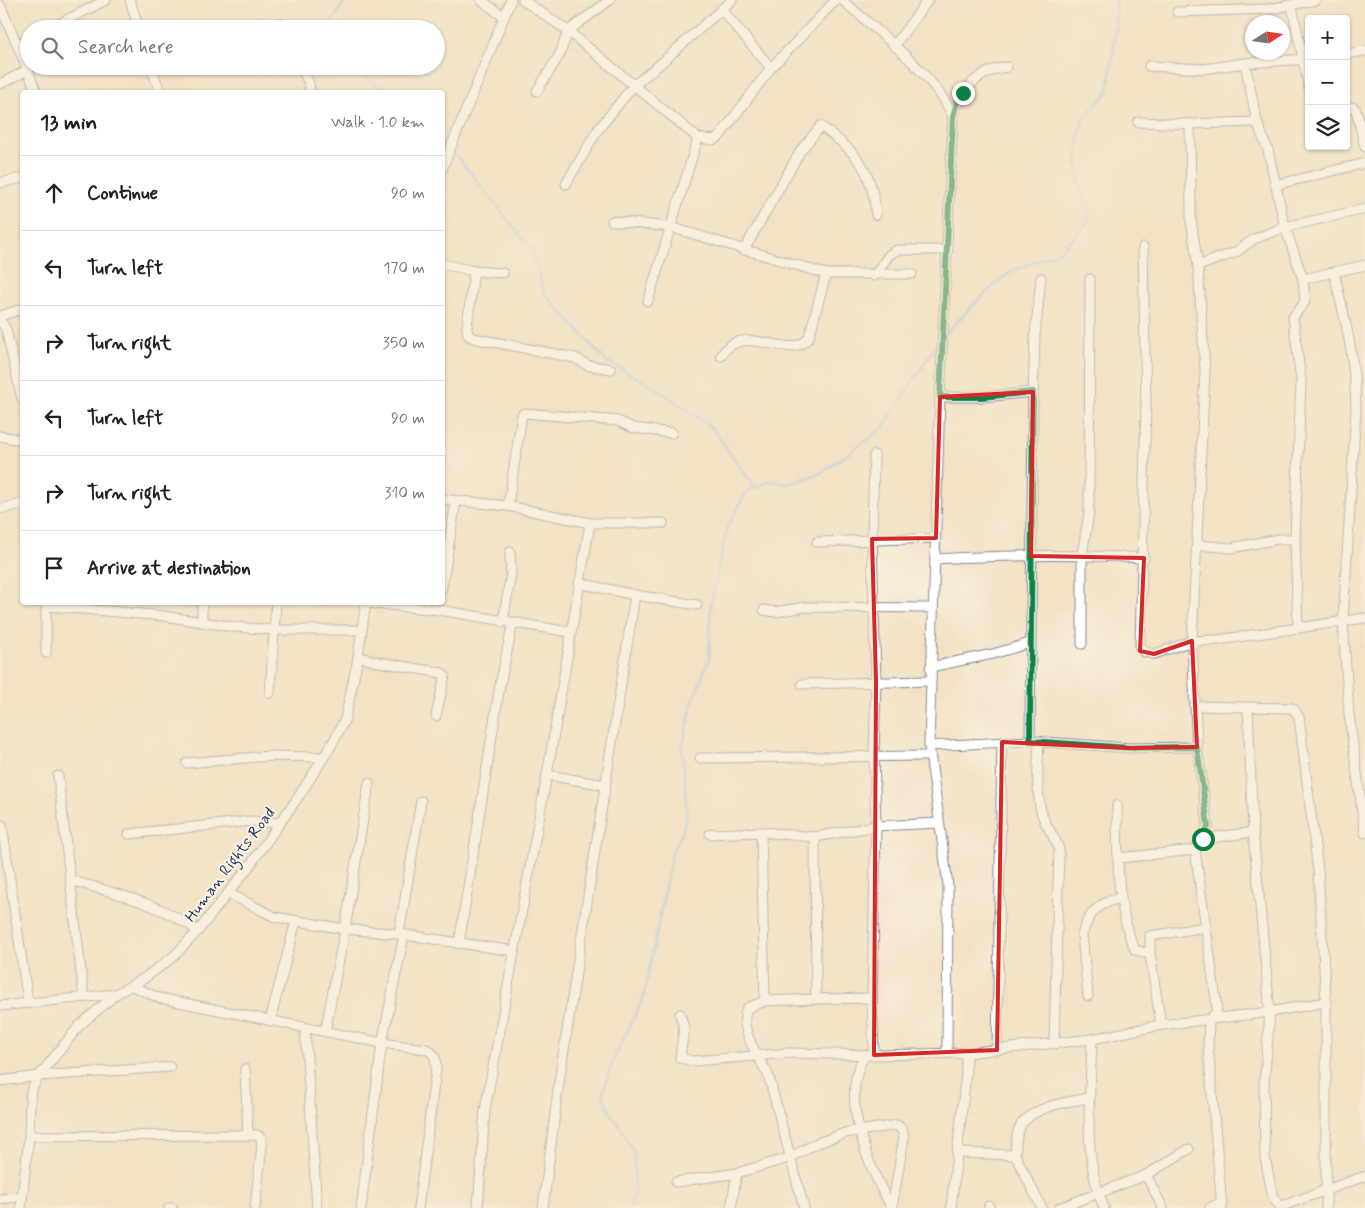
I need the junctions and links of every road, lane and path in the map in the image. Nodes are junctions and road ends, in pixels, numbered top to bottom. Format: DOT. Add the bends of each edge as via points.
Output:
graph roads {
  1 [pos="106,0"];
  2 [pos="130,0"];
  3 [pos="481,0"];
  4 [pos="511,0"];
  5 [pos="523,0"];
  6 [pos="610,0"];
  7 [pos="732,0"];
  8 [pos="836,0"];
  9 [pos="842,0"];
  10 [pos="928,0"];
  11 [pos="1315,0"];
  12 [pos="1270,4"];
  13 [pos="0,5"];
  14 [pos="1292,6"];
  15 [pos="721,9"];
  16 [pos="1177,12"];
  17 [pos="503,16"];
  18 [pos="67,20"];
  19 [pos="136,20"];
  20 [pos="568,31"];
  21 [pos="19,45"];
  22 [pos="894,46"];
  23 [pos="1365,51"];
  24 [pos="1350,53"];
  25 [pos="1305,55"];
  26 [pos="1305,59"];
  27 [pos="1245,63"];
  28 [pos="1149,66"];
  29 [pos="1007,67"];
  30 [pos="771,68"];
  31 [pos="20,74"];
  32 [pos="30,75"];
  33 [pos="154,75"];
  34 [pos="305,75"];
  35 [pos="0,84"];
  36 [pos="634,85"];
  37 [pos="35,90"];
  38 [pos="159,90"];
  39 [pos="310,90"];
  40 [pos="537,91"];
  41 [pos="1350,108"];
  42 [pos="953,117"];
  43 [pos="1138,122"];
  44 [pos="1258,122"];
  45 [pos="1190,124"];
  46 [pos="698,138"];
  47 [pos="1365,147"];
  48 [pos="445,161"];
  49 [pos="1365,163"];
  50 [pos="20,178"];
  51 [pos="0,183"];
  52 [pos="566,184"];
  53 [pos="1275,185"];
  54 [pos="1365,209"];
  55 [pos="876,215"];
  56 [pos="612,220"];
  57 [pos="670,227"];
  58 [pos="1285,227"];
  59 [pos="1144,247"];
  60 [pos="744,250"];
  61 [pos="948,250"];
  62 [pos="445,265"];
  63 [pos="1365,265"];
  64 [pos="1198,266"];
  65 [pos="474,271"];
  66 [pos="503,273"];
  67 [pos="826,274"];
  68 [pos="912,274"];
  69 [pos="1334,274"];
  70 [pos="874,276"];
  71 [pos="1042,278"];
  72 [pos="1090,279"];
  73 [pos="1303,280"];
  74 [pos="648,301"];
  75 [pos="20,310"];
  76 [pos="0,318"];
  77 [pos="721,356"];
  78 [pos="611,368"];
  79 [pos="20,384"];
  80 [pos="1033,392"];
  81 [pos="940,397"];
  82 [pos="672,433"];
  83 [pos="0,436"];
  84 [pos="20,440"];
  85 [pos="874,455"];
  86 [pos="445,499"];
  87 [pos="456,501"];
  88 [pos="20,504"];
  89 [pos="508,506"];
  90 [pos="0,509"];
  91 [pos="663,522"];
  92 [pos="590,523"];
  93 [pos="936,538"];
  94 [pos="872,539"];
  95 [pos="1295,539"];
  96 [pos="817,542"];
  97 [pos="1198,545"];
  98 [pos="510,552"];
  99 [pos="1082,555"];
  100 [pos="1031,556"];
  101 [pos="1144,558"];
  102 [pos="936,559"];
  103 [pos="445,569"];
  104 [pos="580,582"];
  105 [pos="635,595"];
  106 [pos="46,605"];
  107 [pos="55,605"];
  108 [pos="202,605"];
  109 [pos="276,605"];
  110 [pos="366,605"];
  111 [pos="415,605"];
  112 [pos="698,605"];
  113 [pos="440,606"];
  114 [pos="873,606"];
  115 [pos="932,608"];
  116 [pos="764,610"];
  117 [pos="1365,618"];
  118 [pos="202,621"];
  119 [pos="1343,621"];
  120 [pos="508,622"];
  121 [pos="1298,628"];
  122 [pos="274,630"];
  123 [pos="362,630"];
  124 [pos="570,632"];
  125 [pos="1192,641"];
  126 [pos="1030,643"];
  127 [pos="1082,644"];
  128 [pos="46,653"];
  129 [pos="359,656"];
  130 [pos="930,667"];
  131 [pos="876,681"];
  132 [pos="930,681"];
  133 [pos="802,684"];
  134 [pos="270,693"];
  135 [pos="1195,706"];
  136 [pos="1248,708"];
  137 [pos="436,716"];
  138 [pos="1035,741"];
  139 [pos="1002,742"];
  140 [pos="1197,747"];
  141 [pos="929,751"];
  142 [pos="874,755"];
  143 [pos="323,757"];
  144 [pos="700,758"];
  145 [pos="187,763"];
  146 [pos="547,775"];
  147 [pos="58,776"];
  148 [pos="368,783"];
  149 [pos="605,786"];
  150 [pos="421,801"];
  151 [pos="1117,804"];
  152 [pos="278,823"];
  153 [pos="939,823"];
  154 [pos="2,825"];
  155 [pos="876,826"];
  156 [pos="761,832"];
  157 [pos="1253,832"];
  158 [pos="1365,833"];
  159 [pos="129,834"];
  160 [pos="710,834"];
  161 [pos="815,837"];
  162 [pos="1203,839"];
  163 [pos="1195,850"];
  164 [pos="1118,858"];
  165 [pos="71,880"];
  166 [pos="228,893"];
  167 [pos="1121,898"];
  168 [pos="296,921"];
  169 [pos="1206,927"];
  170 [pos="345,929"];
  171 [pos="198,932"];
  172 [pos="401,934"];
  173 [pos="459,944"];
  174 [pos="514,951"];
  175 [pos="1150,954"];
  176 [pos="132,986"];
  177 [pos="116,994"];
  178 [pos="1088,996"];
  179 [pos="84,997"];
  180 [pos="872,998"];
  181 [pos="816,999"];
  182 [pos="765,1001"];
  183 [pos="28,1002"];
  184 [pos="1326,1002"];
  185 [pos="0,1006"];
  186 [pos="1270,1012"];
  187 [pos="680,1014"];
  188 [pos="1209,1020"];
  189 [pos="270,1021"];
  190 [pos="1161,1025"];
  191 [pos="305,1028"];
  192 [pos="325,1032"];
  193 [pos="1092,1039"];
  194 [pos="382,1043"];
  195 [pos="1054,1044"];
  196 [pos="997,1050"];
  197 [pos="947,1053"];
  198 [pos="966,1053"];
  199 [pos="756,1055"];
  200 [pos="869,1055"];
  201 [pos="170,1067"];
  202 [pos="244,1069"];
  203 [pos="39,1076"];
  204 [pos="0,1081"];
  205 [pos="1088,1098"];
  206 [pos="858,1130"];
  207 [pos="248,1134"];
  208 [pos="29,1136"];
  209 [pos="1190,1149"];
  210 [pos="958,1153"];
  211 [pos="1015,1155"];
  212 [pos="789,1158"];
  213 [pos="737,1173"];
  214 [pos="1146,1175"];
  215 [pos="1365,1176"];
  216 [pos="676,1182"];
  217 [pos="1327,1188"];
  218 [pos="1098,1192"];
  219 [pos="22,1196"];
  220 [pos="0,1199"];
  221 [pos="1221,1205"];
  222 [pos="21,1208"];
  223 [pos="255,1208"];
  224 [pos="317,1208"];
  225 [pos="361,1208"];
  226 [pos="418,1208"];
  227 [pos="478,1208"];
  228 [pos="543,1208"];
  229 [pos="731,1208"];
  230 [pos="804,1208"];
  231 [pos="892,1208"];
  232 [pos="951,1208"];
  233 [pos="1042,1208"];
  234 [pos="1059,1208"];
  235 [pos="1104,1208"];
  236 [pos="1163,1208"];
  237 [pos="1210,1208"];
  238 [pos="1326,1208"];
  1 -- 18 [label="street"];
  2 -- 19 [label="street"];
  3 -- 17 [label="street"];
  4 -- 17 [label="street"];
  5 -- 20 [label="street"];
  6 -- 20 [label="street"];
  7 -- 15 [label="street"];
  8 -- 30 [label="street"];
  9 -- 22 [label="street"];
  10 -- 22 [label="street"];
  11 -- 14 [label="street"];
  12 -- 14 [label="street"];
  12 -- 16 [label="street"];
  13 -- 21 [label="street"];
  14 -- 25 [label="street"];
  15 -- 30 [label="street"];
  15 -- 36 [label="street"];
  17 -- 48 [label="street"];
  20 -- 36 [label="street"];
  20 -- 40 [label="street" via="560,54"];
  22 -- 42 [label="street" via="940,93"];
  23 -- 24 [label="street"];
  26 -- 27 [label="street"];
  27 -- 28 [label="street" via="1203,69"];
  27 -- 44 [label="street"];
  29 -- 42 [label="street" via="986,72 969,85 957,102"];
  30 -- 46 [label="street" via="718,137 713,140"];
  31 -- 35 [label="street"];
  32 -- 37 [label="street"];
  33 -- 38 [label="street"];
  34 -- 39 [label="street"];
  36 -- 46 [label="street"];
  36 -- 52 [label="street" via="597,131"];
  41 -- 47 [label="street" via="1356,110"];
  42 -- 61 [label="street"];
  43 -- 45 [label="street"];
  44 -- 45 [label="street"];
  44 -- 53 [label="street"];
  45 -- 64 [label="street" via="1191,220"];
  46 -- 57 [label="street"];
  49 -- 53 [label="street"];
  50 -- 51 [label="street"];
  53 -- 58 [label="street"];
  54 -- 58 [label="street"];
  55 -- 60 [label="street" via="874,192 865,168 853,152 821,126 801,150"];
  56 -- 57 [label="street"];
  57 -- 60 [label="street"];
  57 -- 74 [label="street"];
  58 -- 64 [label="street" via="1254,239 1236,252"];
  58 -- 73 [label="street"];
  59 -- 101 [label="street"];
  60 -- 67 [label="street"];
  61 -- 70 [label="street" via="897,250 889,255"];
  61 -- 81 [label="street"];
  62 -- 65 [label="street"];
  63 -- 69 [label="street"];
  64 -- 97 [label="street" via="1205,371"];
  65 -- 66 [label="street"];
  65 -- 78 [label="street" via="468,335"];
  67 -- 70 [label="street"];
  67 -- 77 [label="street" via="805,343 798,347 740,341 727,346"];
  68 -- 70 [label="street"];
  69 -- 73 [label="street"];
  69 -- 119 [label="street" via="1352,345 1356,409"];
  71 -- 80 [label="street"];
  72 -- 99 [label="street" via="1089,513"];
  73 -- 95 [label="street" via="1305,302 1293,317 1301,381"];
  75 -- 76 [label="street"];
  76 -- 79 [label="street" via="6,329"];
  80 -- 81 [label="street"];
  80 -- 100 [label="street"];
  81 -- 93 [label="street"];
  82 -- 89 [label="street" via="633,428 618,421 524,413"];
  83 -- 84 [label="street"];
  85 -- 94 [label="street"];
  86 -- 87 [label="street"];
  87 -- 89 [label="street"];
  87 -- 103 [label="street"];
  88 -- 90 [label="street"];
  89 -- 92 [label="street"];
  91 -- 92 [label="street"];
  92 -- 104 [label="street"];
  93 -- 94 [label="street"];
  93 -- 102 [label="street"];
  94 -- 96 [label="street"];
  94 -- 114 [label="street"];
  95 -- 97 [label="street" via="1232,548"];
  95 -- 121 [label="street"];
  97 -- 125 [label="street"];
  98 -- 120 [label="street"];
  99 -- 100 [label="street"];
  99 -- 101 [label="street"];
  99 -- 127 [label="street"];
  100 -- 102 [label="street"];
  100 -- 126 [label="street"];
  101 -- 125 [label="street" via="1140,647 1154,654"];
  102 -- 115 [label="street"];
  104 -- 105 [label="street"];
  104 -- 124 [label="street"];
  105 -- 112 [label="street"];
  105 -- 149 [label="street"];
  106 -- 128 [label="street"];
  107 -- 118 [label="street"];
  108 -- 118 [label="street"];
  109 -- 122 [label="street"];
  110 -- 123 [label="street, Human Rights Road"];
  111 -- 113 [label="street"];
  113 -- 120 [label="street"];
  114 -- 115 [label="street"];
  114 -- 116 [label="street"];
  114 -- 131 [label="street"];
  115 -- 130 [label="street"];
  117 -- 119 [label="street"];
  118 -- 122 [label="street"];
  119 -- 121 [label="street"];
  119 -- 158 [label="street" via="1349,714"];
  120 -- 124 [label="street"];
  120 -- 173 [label="street"];
  121 -- 125 [label="street"];
  122 -- 123 [label="street"];
  122 -- 134 [label="street"];
  123 -- 129 [label="street, Human Rights Road"];
  124 -- 146 [label="street"];
  125 -- 135 [label="street"];
  126 -- 130 [label="street"];
  126 -- 138 [label="street"];
  129 -- 137 [label="street" via="442,673 445,676"];
  129 -- 143 [label="street, Human Rights Road" via="345,719"];
  130 -- 132 [label="street"];
  131 -- 132 [label="street"];
  131 -- 133 [label="street"];
  131 -- 142 [label="street"];
  132 -- 141 [label="street"];
  135 -- 136 [label="street"];
  135 -- 140 [label="street"];
  136 -- 157 [label="street"];
  136 -- 184 [label="street" via="1292,708 1299,718 1318,871"];
  138 -- 139 [label="street"];
  138 -- 140 [label="street" via="1130,748"];
  138 -- 195 [label="street" via="1041,811 1059,849"];
  139 -- 141 [label="street"];
  139 -- 196 [label="street"];
  140 -- 162 [label="street" via="1208,826"];
  141 -- 142 [label="street"];
  141 -- 153 [label="street"];
  142 -- 144 [label="street"];
  142 -- 155 [label="street"];
  143 -- 145 [label="street" via="269,756"];
  143 -- 152 [label="street, Human Rights Road"];
  146 -- 149 [label="street"];
  146 -- 174 [label="street"];
  147 -- 165 [label="street"];
  148 -- 170 [label="street"];
  149 -- 228 [label="street"];
  150 -- 172 [label="street"];
  151 -- 164 [label="street"];
  152 -- 159 [label="street" via="252,821"];
  152 -- 166 [label="street, Human Rights Road"];
  153 -- 155 [label="street"];
  153 -- 197 [label="street" via="948,885"];
  154 -- 183 [label="street"];
  155 -- 161 [label="street"];
  155 -- 180 [label="street"];
  156 -- 160 [label="street"];
  156 -- 161 [label="street"];
  156 -- 182 [label="street"];
  157 -- 162 [label="street"];
  157 -- 186 [label="street"];
  161 -- 181 [label="street"];
  162 -- 163 [label="street"];
  163 -- 164 [label="street"];
  163 -- 169 [label="street"];
  164 -- 167 [label="street"];
  165 -- 171 [label="street" via="157,906 178,916"];
  165 -- 179 [label="street"];
  166 -- 168 [label="street" via="275,918"];
  166 -- 171 [label="street, Human Rights Road"];
  167 -- 175 [label="street" via="1135,950"];
  167 -- 178 [label="street" via="1092,911 1084,926 1082,935"];
  168 -- 170 [label="street"];
  168 -- 189 [label="street"];
  169 -- 175 [label="street" via="1150,936"];
  169 -- 188 [label="street" via="1217,1007"];
  170 -- 172 [label="street"];
  170 -- 192 [label="street"];
  171 -- 176 [label="street, Human Rights Road" via="173,957"];
  172 -- 173 [label="street"];
  172 -- 194 [label="street"];
  173 -- 174 [label="street"];
  174 -- 227 [label="street" via="485,1110"];
  175 -- 190 [label="street"];
  176 -- 177 [label="street, Human Rights Road"];
  176 -- 189 [label="street" via="158,998"];
  177 -- 179 [label="street"];
  177 -- 203 [label="street, Human Rights Road" via="79,1026"];
  179 -- 183 [label="street"];
  180 -- 181 [label="street"];
  180 -- 200 [label="street"];
  181 -- 182 [label="street"];
  182 -- 199 [label="street" via="747,1008 745,1012 745,1024"];
  183 -- 185 [label="street"];
  184 -- 186 [label="street"];
  184 -- 217 [label="street"];
  186 -- 188 [label="street"];
  186 -- 217 [label="street" via="1264,1117 1265,1157 1273,1198 1279,1205 1285,1205"];
  187 -- 199 [label="street" via="684,1028 680,1058"];
  188 -- 190 [label="street"];
  188 -- 221 [label="street" via="1209,1078"];
  189 -- 191 [label="street"];
  190 -- 193 [label="street"];
  191 -- 192 [label="street"];
  191 -- 224 [label="street"];
  192 -- 194 [label="street"];
  193 -- 195 [label="street"];
  193 -- 205 [label="street"];
  194 -- 225 [label="street"];
  194 -- 226 [label="street" via="426,1049 433,1052 436,1059"];
  195 -- 196 [label="street"];
  196 -- 198 [label="street"];
  197 -- 198 [label="street"];
  197 -- 200 [label="street"];
  198 -- 210 [label="street"];
  199 -- 200 [label="street" via="822,1052"];
  199 -- 212 [label="street" via="768,1074"];
  200 -- 206 [label="street" via="854,1076"];
  201 -- 203 [label="street"];
  202 -- 207 [label="street"];
  203 -- 204 [label="street"];
  203 -- 208 [label="street, Human Rights Road" via="30,1102"];
  205 -- 211 [label="street" via="1053,1106 1024,1121 1017,1136"];
  205 -- 218 [label="street" via="1092,1175"];
  206 -- 212 [label="street" via="815,1144"];
  206 -- 231 [label="street"];
  206 -- 231 [label="street" via="897,1125 902,1130 904,1137"];
  207 -- 208 [label="street"];
  207 -- 223 [label="street" via="261,1138 262,1145"];
  208 -- 219 [label="street, Human Rights Road"];
  209 -- 214 [label="street"];
  210 -- 211 [label="street"];
  210 -- 232 [label="street"];
  211 -- 233 [label="street"];
  212 -- 213 [label="street"];
  212 -- 230 [label="street"];
  213 -- 216 [label="street"];
  213 -- 229 [label="street"];
  214 -- 218 [label="street"];
  214 -- 236 [label="street"];
  215 -- 217 [label="street"];
  217 -- 238 [label="street"];
  218 -- 234 [label="street"];
  218 -- 235 [label="street"];
  219 -- 220 [label="street"];
  219 -- 222 [label="street, Human Rights Road"];
  221 -- 237 [label="street"];
}
